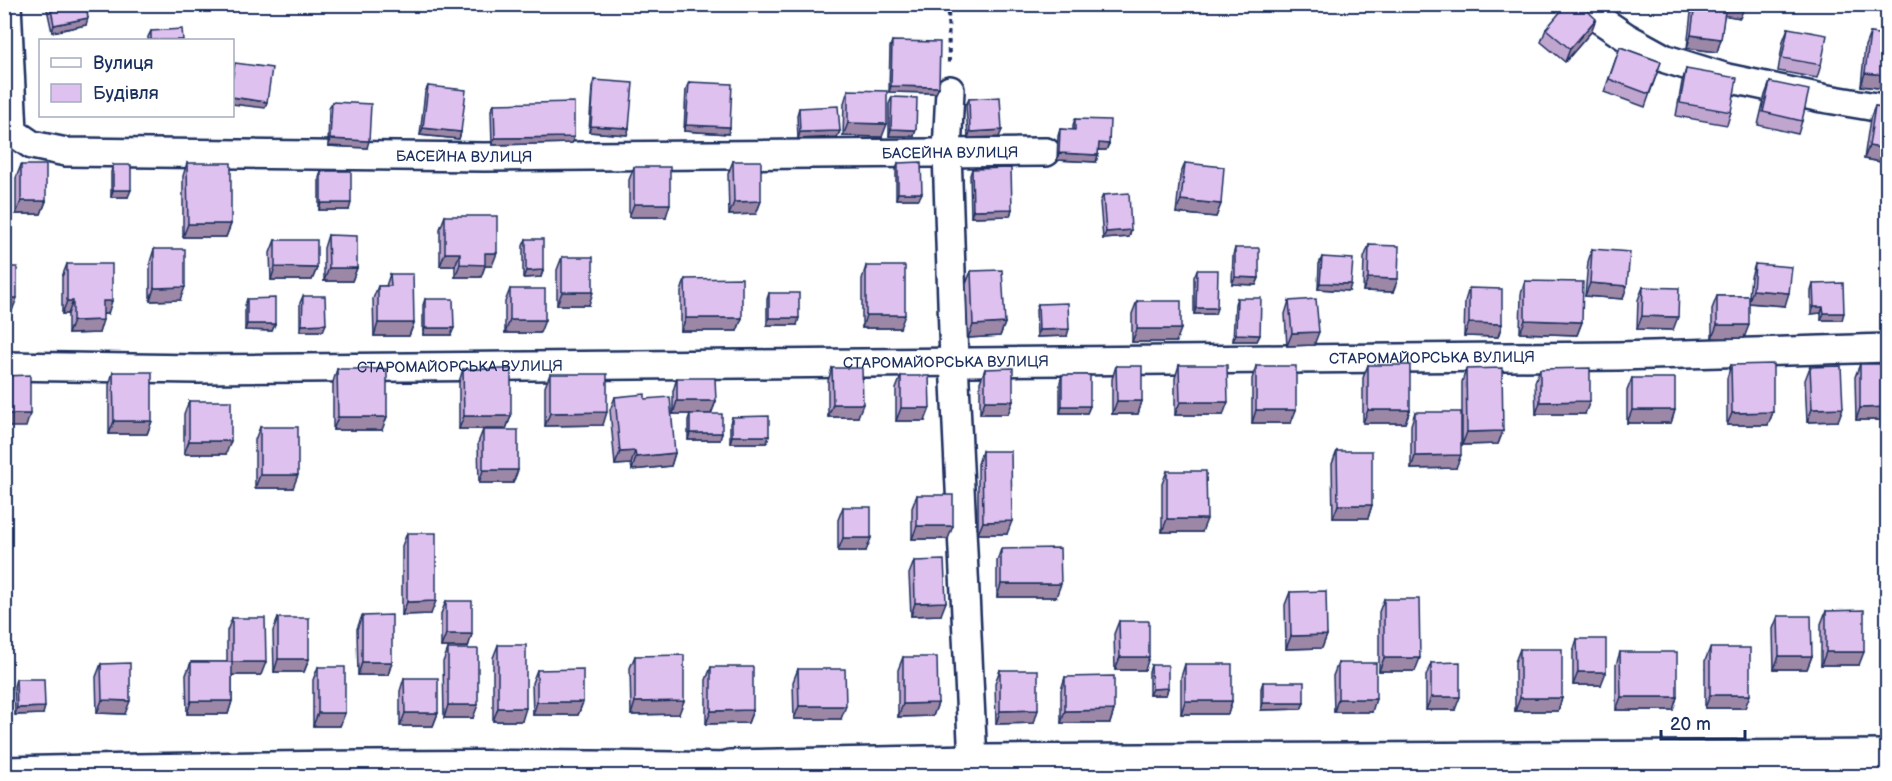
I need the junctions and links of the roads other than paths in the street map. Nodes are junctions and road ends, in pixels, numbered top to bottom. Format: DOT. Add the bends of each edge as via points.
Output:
graph roads {
  1 [pos="7,4"];
  2 [pos="1577,4"];
  3 [pos="950,90"];
  4 [pos="1887,109"];
  5 [pos="947,152"];
  6 [pos="1046,152"];
  7 [pos="1887,348"];
  8 [pos="954,361"];
  9 [pos="4,366"];
  10 [pos="1887,757"];
  11 [pos="973,762"];
  12 [pos="1237,769"];
  13 [pos="4,771"];
  14 [pos="230,771"];
  15 [pos="726,772"];
  1 -- 5 [label="street, БАСЕЙНА ВУЛИЦЯ" via="13,132 32,145 66,152 484,157"];
  2 -- 4 [label="street" via="1666,59 1726,78"];
  3 -- 5 [label="street"];
  5 -- 6 [label="street, БАСЕЙНА ВУЛИЦЯ"];
  5 -- 8 [label="street"];
  7 -- 8 [label="street, СТАРОМАЙОРСЬКА ВУЛИЦЯ" via="1618,356"];
  8 -- 9 [label="street, СТАРОМАЙОРСЬКА ВУЛИЦЯ" via="196,369"];
  8 -- 11 [label="street"];
  10 -- 12 [label="street"];
  11 -- 12 [label="street"];
  11 -- 15 [label="street"];
  13 -- 14 [label="street"];
  14 -- 15 [label="street" via="604,764"];
}
